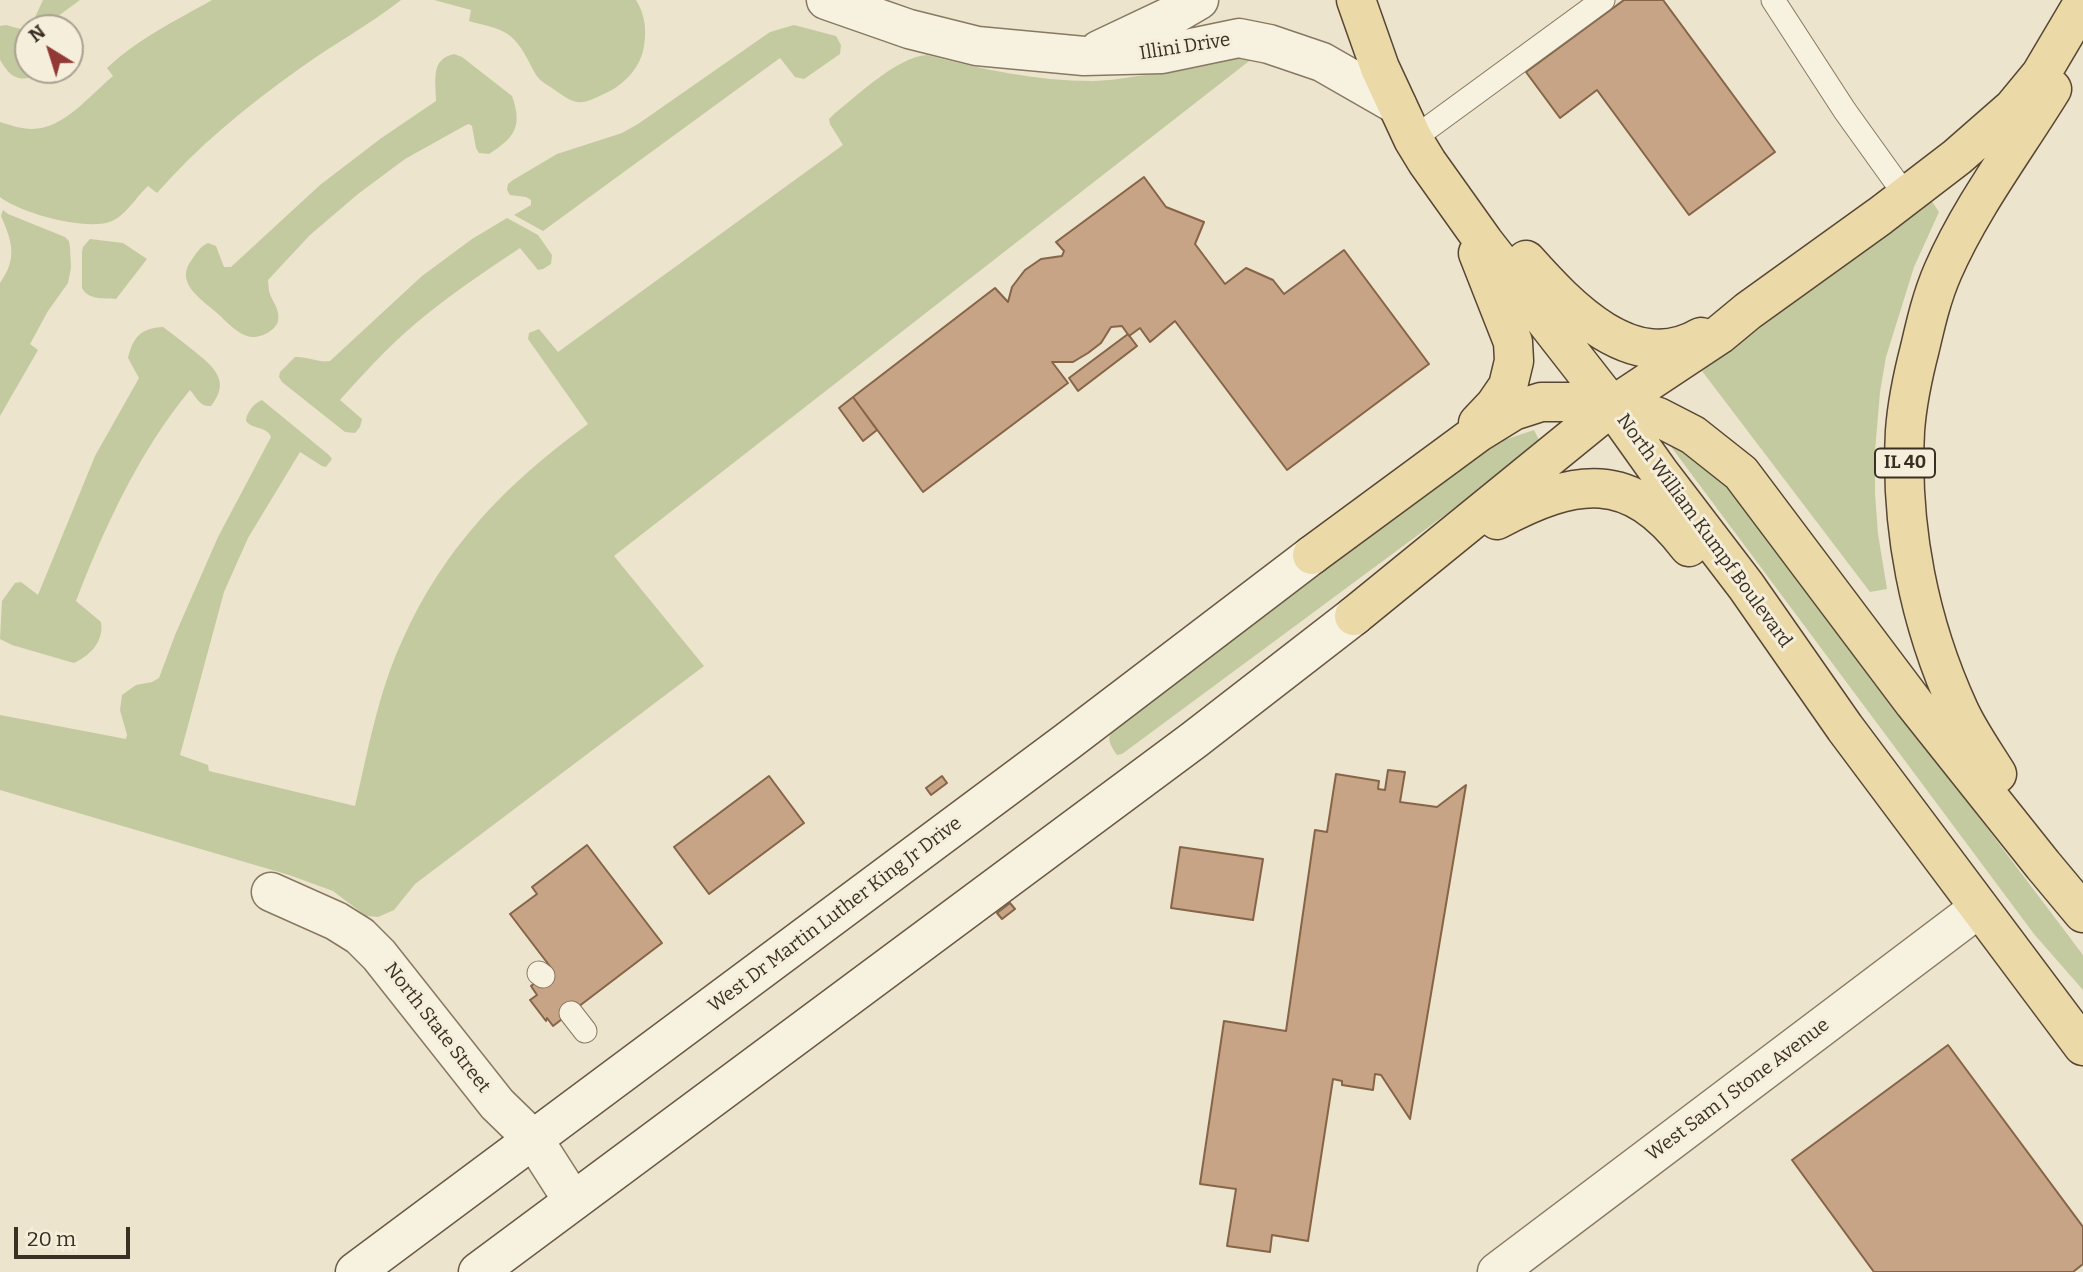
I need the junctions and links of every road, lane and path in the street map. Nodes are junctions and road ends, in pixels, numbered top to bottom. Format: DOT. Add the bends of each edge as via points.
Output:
graph roads {
  1 [pos="826,0"];
  2 [pos="1199,0"];
  3 [pos="1356,0"];
  4 [pos="1603,0"];
  5 [pos="1773,0"];
  6 [pos="2083,4"];
  7 [pos="2083,28"];
  8 [pos="1084,56"];
  9 [pos="1411,125"];
  10 [pos="1906,196"];
  11 [pos="1469,221"];
  12 [pos="1748,311"];
  13 [pos="1612,406"];
  14 [pos="1312,555"];
  15 [pos="1354,617"];
  16 [pos="1845,728"];
  17 [pos="271,892"];
  18 [pos="2083,895"];
  19 [pos="1979,908"];
  20 [pos="2083,913"];
  21 [pos="2083,1046"];
  22 [pos="534,1140"];
  23 [pos="573,1201"];
  24 [pos="355,1272"];
  25 [pos="478,1272"];
  26 [pos="1497,1272"];
  1 -- 8 [label="main road, Illini Drive" via="909,29 977,46"];
  2 -- 8 [label="main road, Illini Drive"];
  3 -- 9 [label="main road, North William Kumpf Boulevard" via="1380,68"];
  4 -- 9 [label="lane"];
  5 -- 10 [label="lane"];
  6 -- 10 [label="main road" via="2041,74 2013,108"];
  7 -- 18 [label="main road, IL 40" via="2055,85 1969,220 1942,272 1911,389 1905,459 1914,572 1932,642 1959,710 2028,821"];
  8 -- 9 [label="main road, Illini Drive" via="1162,54 1239,38 1269,44 1322,62"];
  9 -- 11 [label="main road, North William Kumpf Boulevard" via="1426,162"];
  9 -- 12 [label="main road" via="1541,277 1564,301 1610,335 1634,346 1672,348"];
  10 -- 12 [label="main road"];
  11 -- 13 [label="main road, North William Kumpf Boulevard"];
  11 -- 14 [label="main road" via="1485,276 1513,342 1508,386 1462,437"];
  12 -- 13 [label="main road"];
  13 -- 14 [label="main road" via="1541,402 1513,411"];
  13 -- 15 [label="main road"];
  13 -- 16 [label="main road, North William Kumpf Boulevard"];
  13 -- 20 [label="main road" via="1641,411 1684,429 1741,473 1914,703"];
  14 -- 22 [label="main road, West Dr Martin Luther King Jr Drive"];
  15 -- 16 [label="main road" via="1442,555 1520,508 1572,489 1609,489 1634,497 1673,527 1763,644"];
  15 -- 23 [label="main road"];
  16 -- 19 [label="main road, North William Kumpf Boulevard"];
  17 -- 22 [label="main road, North State Street" via="359,936 497,1104"];
  19 -- 21 [label="main road, North William Kumpf Boulevard"];
  19 -- 26 [label="main road, West Sam J Stone Avenue"];
  22 -- 23 [label="main road, North State Street"];
  22 -- 24 [label="main road, West Dr Martin Luther King Jr Drive"];
  23 -- 25 [label="main road"];
}
